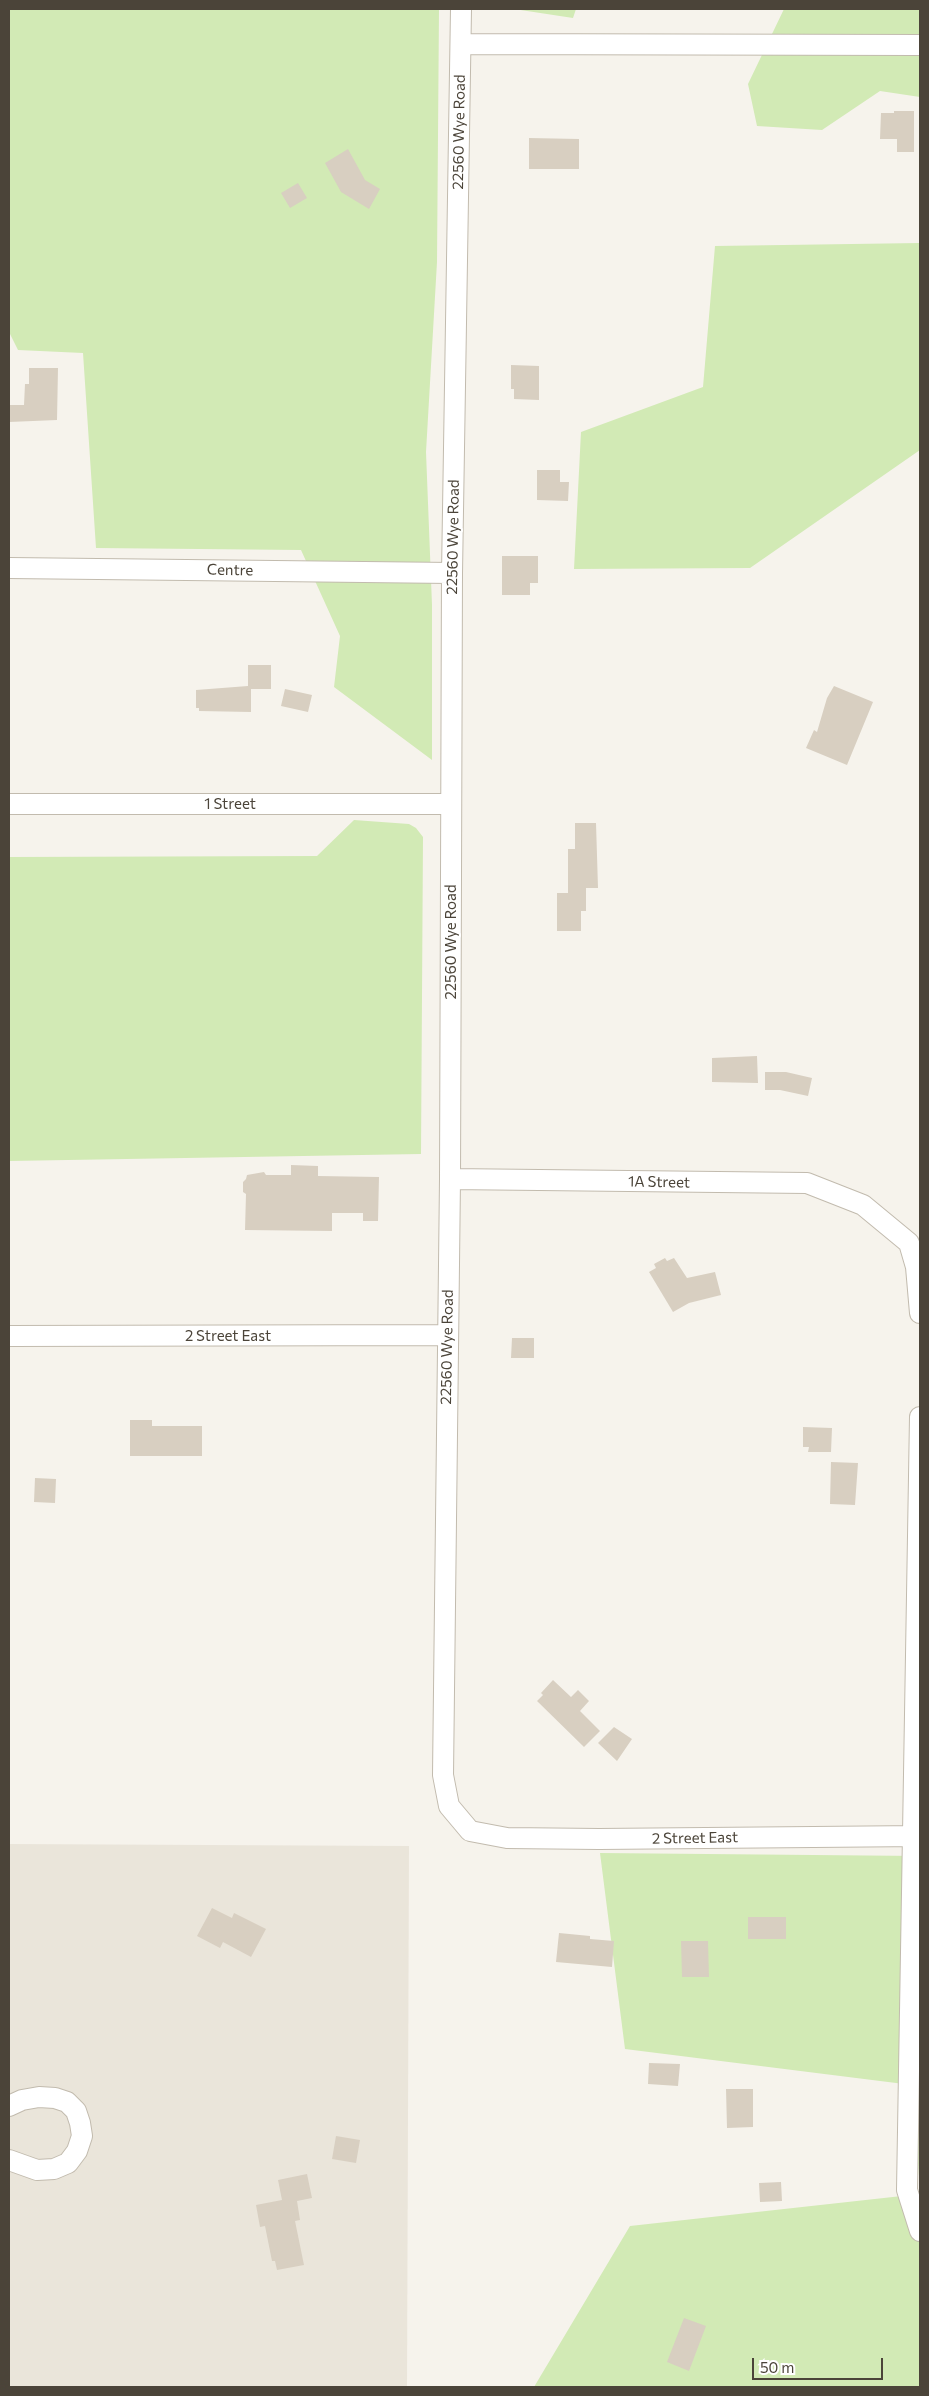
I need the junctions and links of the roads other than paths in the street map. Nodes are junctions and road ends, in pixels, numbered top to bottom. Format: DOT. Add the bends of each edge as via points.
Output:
graph roads {
  1 [pos="461,9"];
  2 [pos="461,44"];
  3 [pos="920,45"];
  4 [pos="9,568"];
  5 [pos="452,572"];
  6 [pos="9,804"];
  7 [pos="451,804"];
  8 [pos="450,1179"];
  9 [pos="920,1313"];
  10 [pos="447,1335"];
  11 [pos="9,1336"];
  12 [pos="920,1417"];
  13 [pos="470,1831"];
  14 [pos="916,1836"];
  15 [pos="9,2106"];
  16 [pos="9,2160"];
  17 [pos="920,2231"];
  1 -- 2 [label="street, 22560 Wye Road"];
  2 -- 3 [label="street"];
  2 -- 5 [label="street, 22560 Wye Road"];
  4 -- 5 [label="street, Centre"];
  5 -- 7 [label="street, 22560 Wye Road"];
  6 -- 7 [label="street, 1 Street"];
  7 -- 8 [label="street, 22560 Wye Road"];
  8 -- 9 [label="street, 1A Street" via="807,1183 863,1205 910,1243 916,1267"];
  8 -- 10 [label="street, 22560 Wye Road"];
  10 -- 11 [label="street, 2 Street East"];
  10 -- 13 [label="street, 22560 Wye Road" via="442,1775 449,1806"];
  12 -- 14 [label="street"];
  13 -- 14 [label="street, 2 Street East" via="507,1838"];
  14 -- 17 [label="street" via="907,2190"];
  15 -- 16 [label="street" via="39,2097 67,2102 76,2111 82,2136 78,2151 68,2162 54,2169 37,2170"];
}
